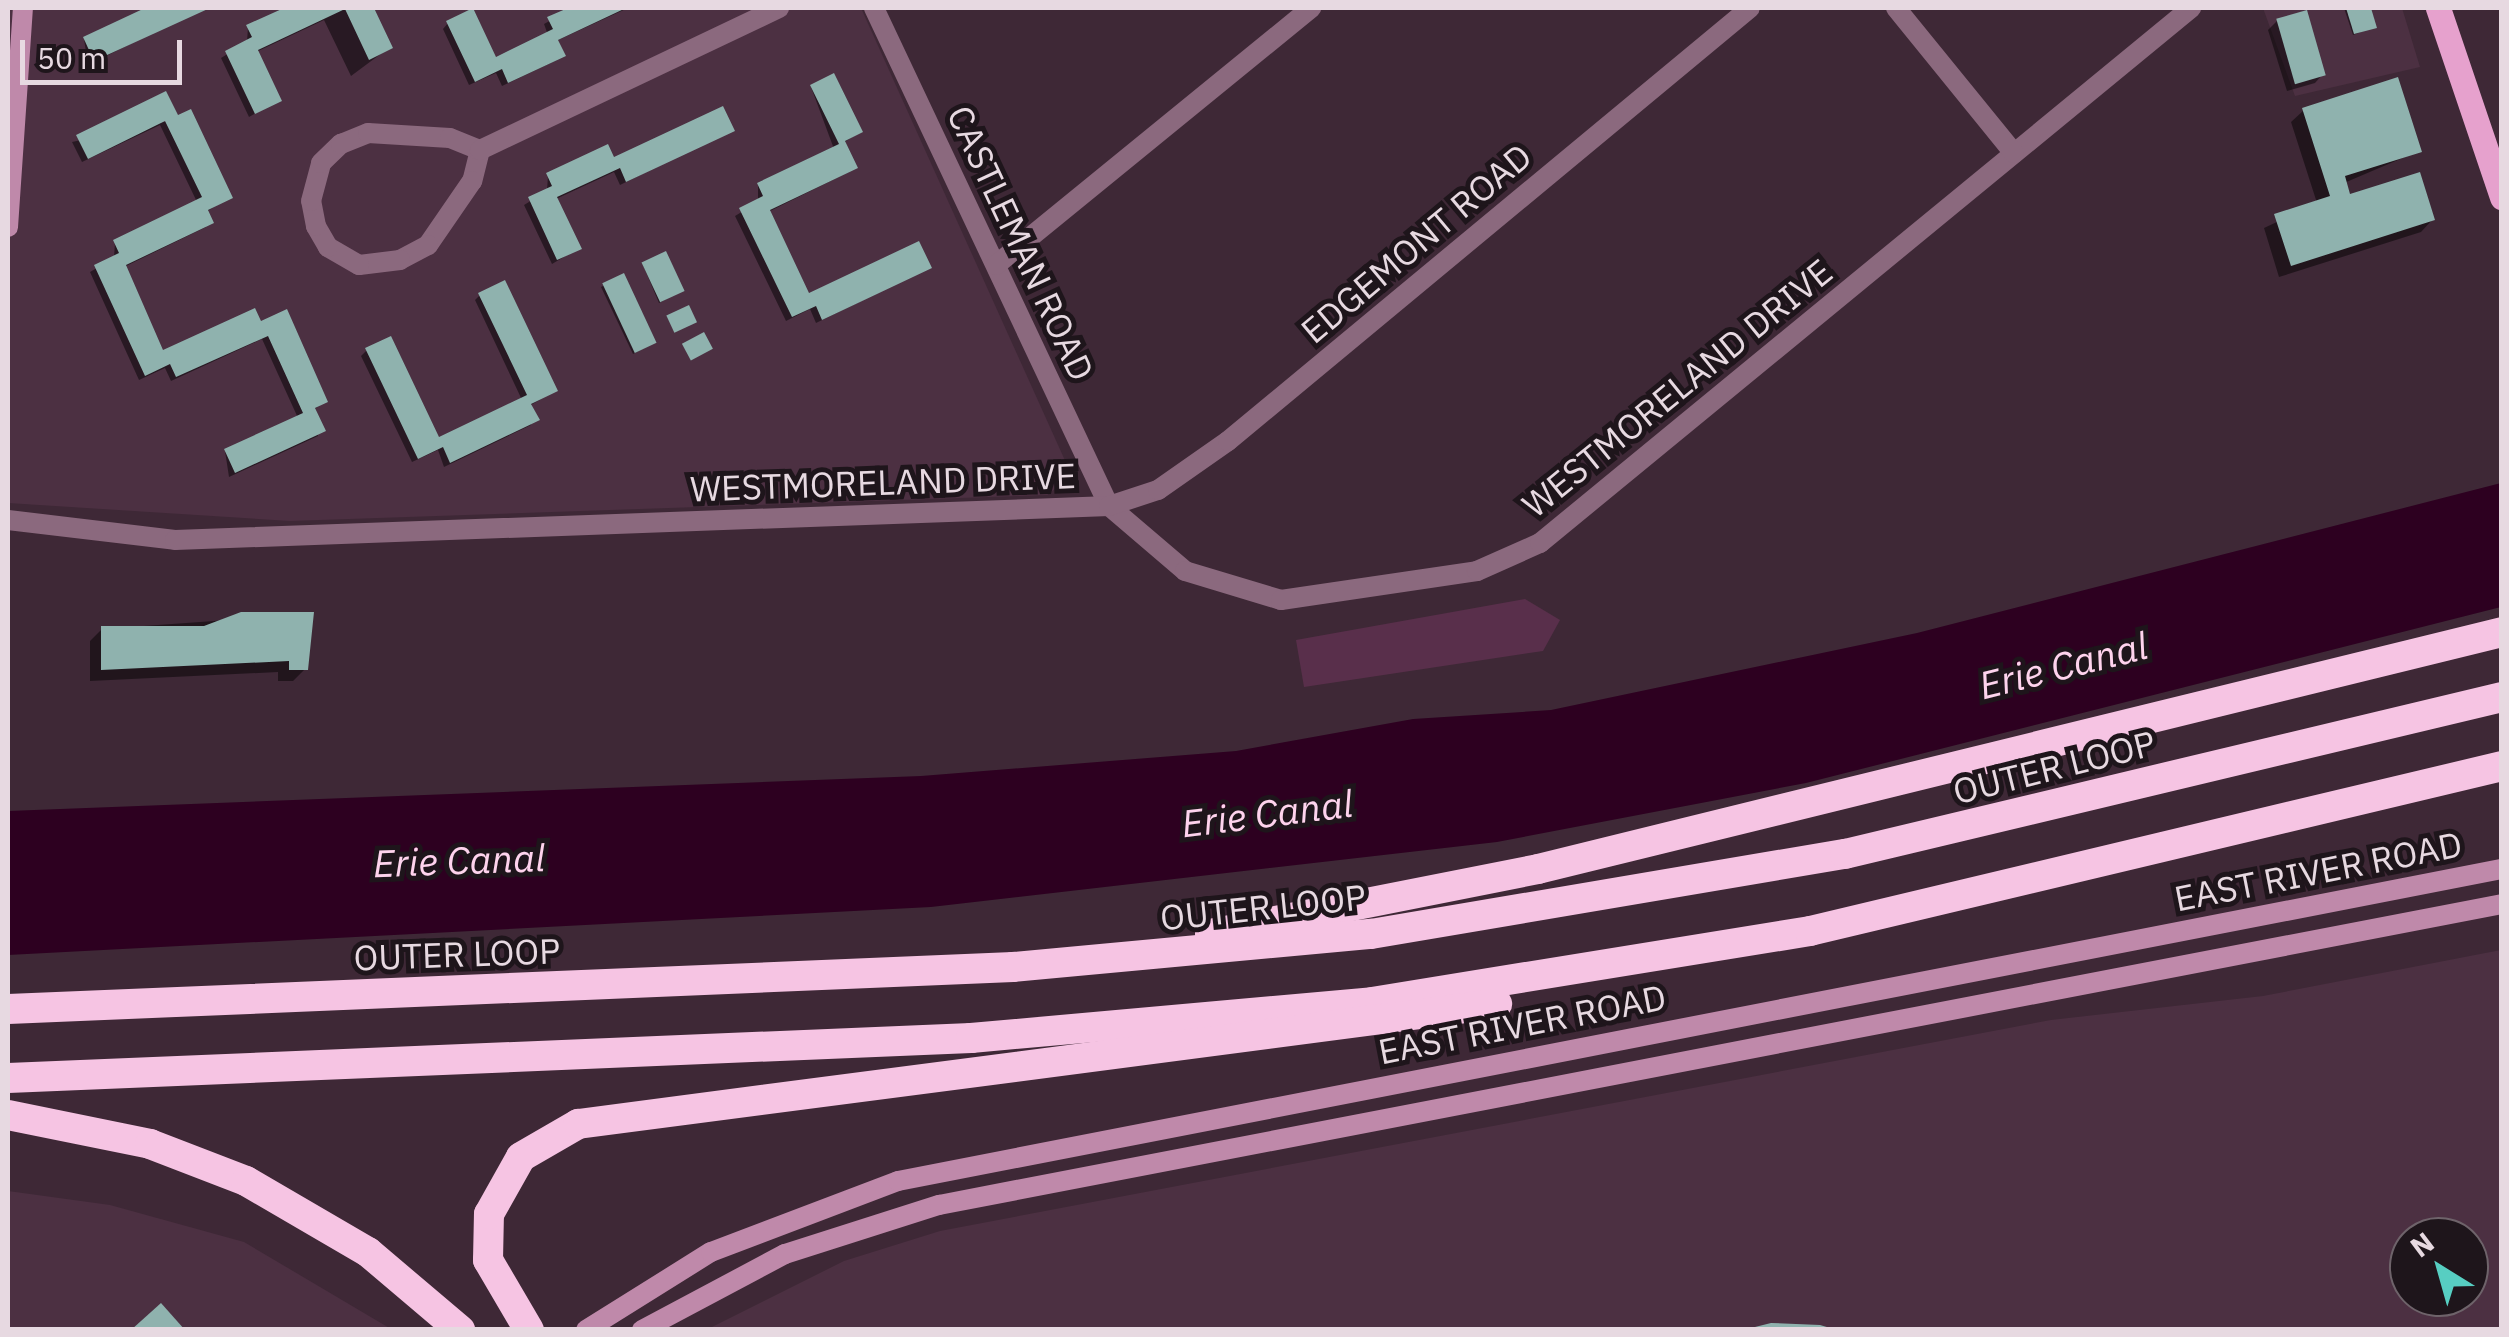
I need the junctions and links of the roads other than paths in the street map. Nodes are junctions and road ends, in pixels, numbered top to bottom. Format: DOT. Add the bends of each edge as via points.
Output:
graph roads {
  1 [pos="23,8"];
  2 [pos="779,8"];
  3 [pos="874,8"];
  4 [pos="1311,8"];
  5 [pos="1750,8"];
  6 [pos="1896,8"];
  7 [pos="2190,8"];
  8 [pos="2438,8"];
  9 [pos="480,150"];
  10 [pos="2014,153"];
  11 [pos="2502,197"];
  12 [pos="8,227"];
  13 [pos="996,266"];
  14 [pos="1109,506"];
  15 [pos="8,520"];
  16 [pos="2502,632"];
  17 [pos="2502,682"];
  18 [pos="2502,697"];
  19 [pos="2274,752"];
  20 [pos="2502,766"];
  21 [pos="2502,869"];
  22 [pos="2496,906"];
  23 [pos="1769,938"];
  24 [pos="1051,965"];
  25 [pos="8,1010"];
  26 [pos="8,1078"];
  27 [pos="8,1115"];
  28 [pos="428,1302"];
  29 [pos="446,1330"];
  30 [pos="460,1330"];
  31 [pos="529,1330"];
  32 [pos="586,1330"];
  33 [pos="642,1330"];
  1 -- 12 [label="street"];
  2 -- 9 [label="street"];
  3 -- 13 [label="street, CASTLEMAN ROAD"];
  4 -- 13 [label="street"];
  5 -- 14 [label="street, EDGEMONT ROAD" via="1228,441 1158,490"];
  6 -- 10 [label="street"];
  7 -- 10 [label="street, WESTMORELAND DRIVE"];
  8 -- 11 [label="main road"];
  9 -- 9 [label="street" via="450,138 368,133 341,144 320,162 310,202 316,226 328,247 360,265 400,260 428,245 472,182"];
  10 -- 14 [label="street, WESTMORELAND DRIVE" via="1511,560 1301,599 1256,598 1185,571"];
  13 -- 14 [label="street, CASTLEMAN ROAD"];
  14 -- 15 [label="street, WESTMORELAND DRIVE" via="175,540"];
  16 -- 24 [label="highway" via="1538,869"];
  17 -- 19 [label="highway"];
  18 -- 19 [label="highway, OUTER LOOP"];
  19 -- 24 [label="highway, OUTER LOOP" via="1661,890 1332,939"];
  20 -- 23 [label="highway"];
  21 -- 32 [label="street, EAST RIVER ROAD" via="936,1172 747,1234"];
  22 -- 33 [label="street, EAST RIVER ROAD" via="938,1205 786,1254"];
  23 -- 26 [label="highway" via="1432,994 1118,1028"];
  23 -- 31 [label="highway" via="1415,1019 578,1124 522,1158 489,1214 488,1260"];
  24 -- 25 [label="highway, OUTER LOOP"];
  27 -- 28 [label="highway" via="136,1140 221,1170 324,1223"];
  28 -- 29 [label="highway"];
  28 -- 30 [label="highway"];
}
